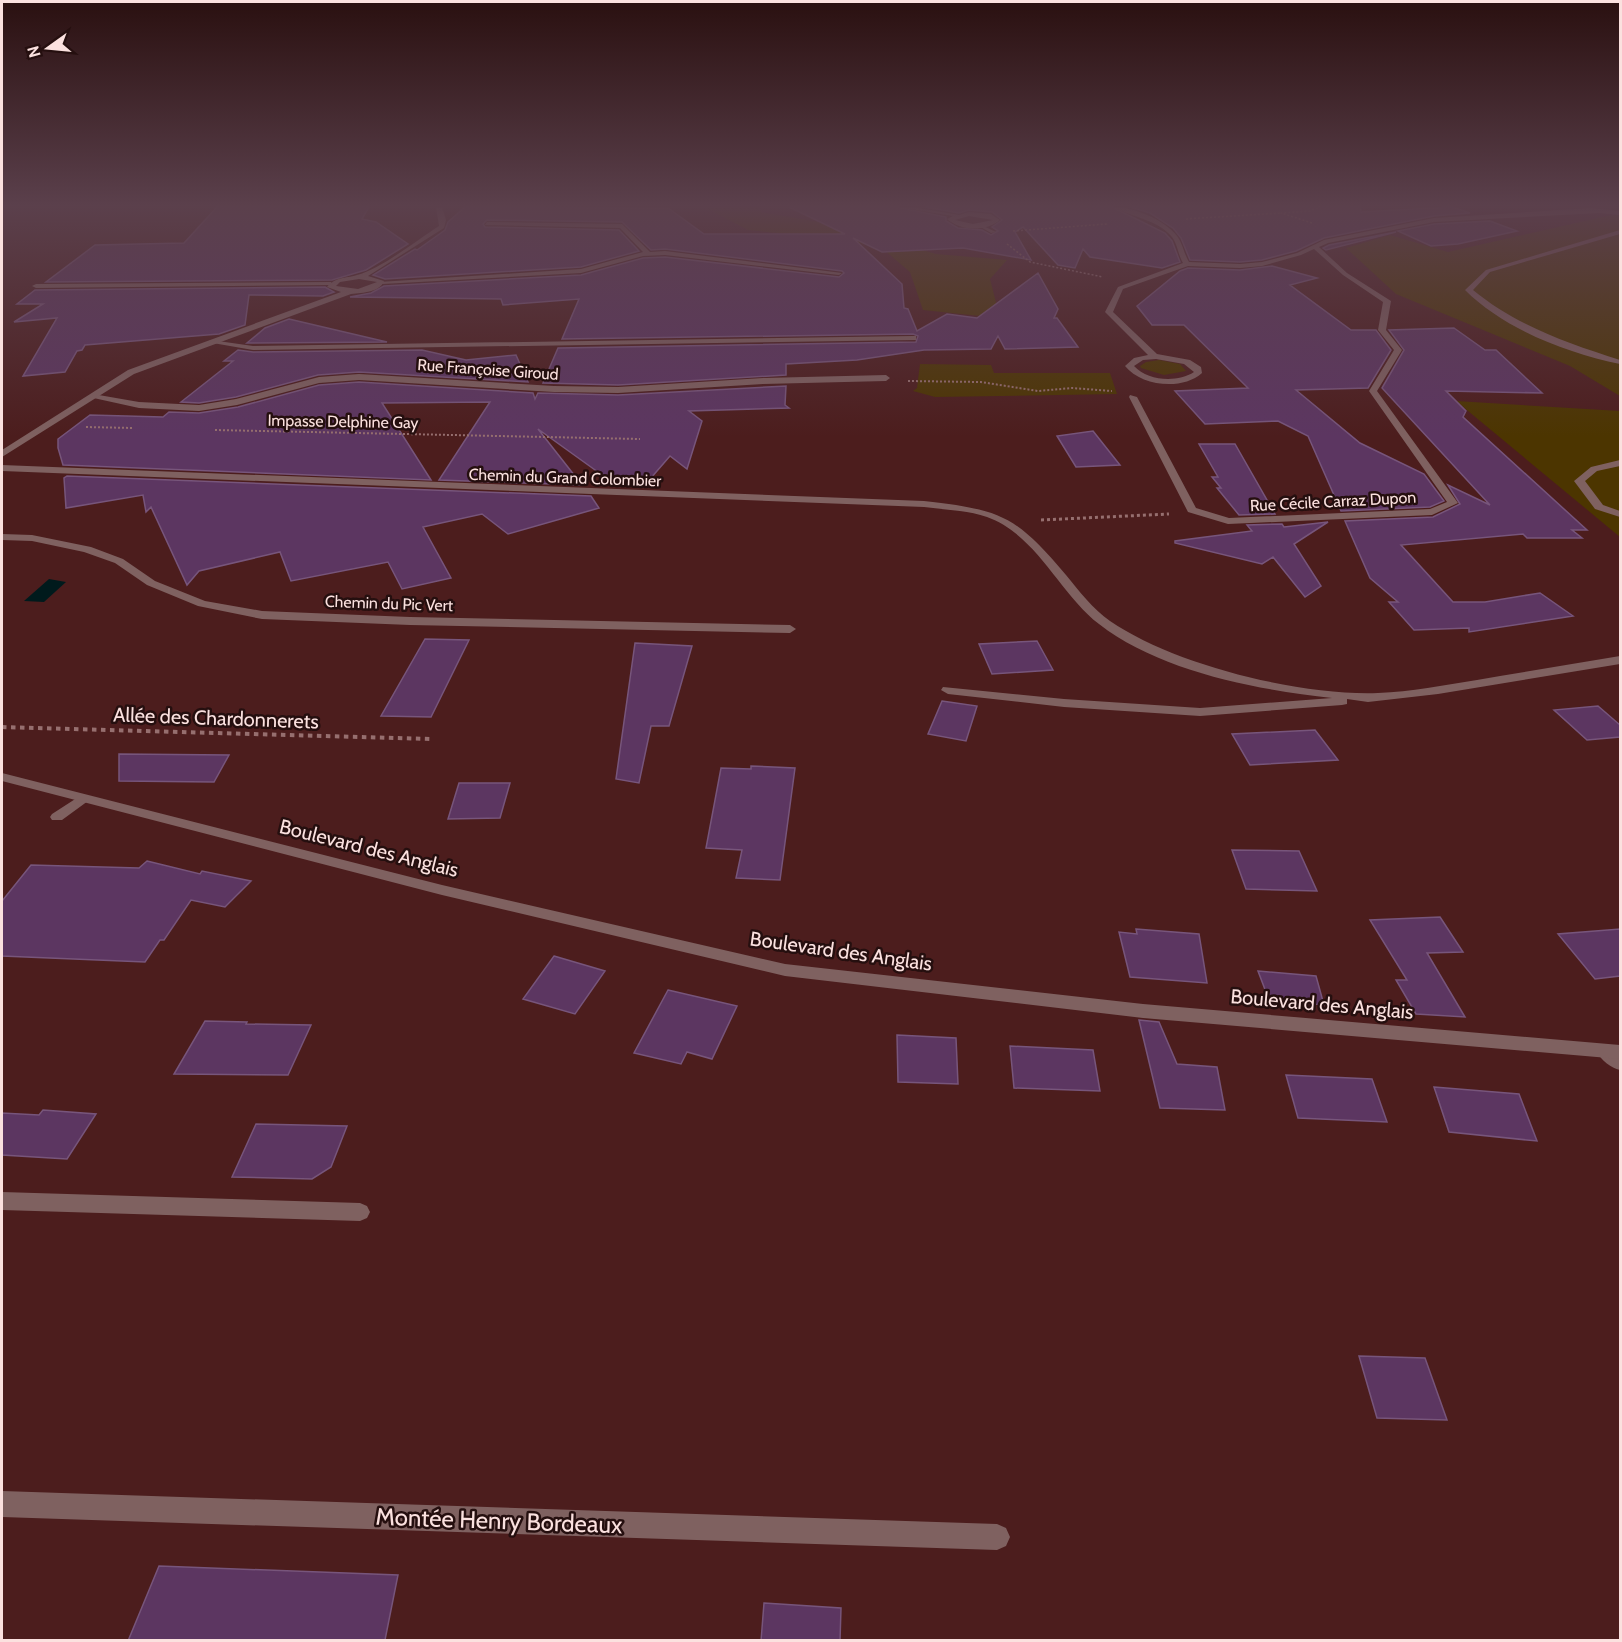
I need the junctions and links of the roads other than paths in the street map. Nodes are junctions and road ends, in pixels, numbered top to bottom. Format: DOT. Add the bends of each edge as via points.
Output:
graph roads {
  1 [pos="331,284"];
  2 [pos="380,284"];
  3 [pos="1131,284"];
  4 [pos="1360,284"];
  5 [pos="1475,284"];
  6 [pos="36,286"];
  7 [pos="339,290"];
  8 [pos="351,291"];
  9 [pos="331,298"];
  10 [pos="913,338"];
  11 [pos="211,342"];
  12 [pos="1155,357"];
  13 [pos="1620,362"];
  14 [pos="886,378"];
  15 [pos="93,397"];
  16 [pos="1133,397"];
  17 [pos="2,454"];
  18 [pos="1620,463"];
  19 [pos="2,468"];
  20 [pos="1620,513"];
  21 [pos="2,537"];
  22 [pos="790,629"];
  23 [pos="1620,660"];
  24 [pos="948,690"];
  25 [pos="1379,697"];
  26 [pos="2,777"];
  27 [pos="83,798"];
  28 [pos="57,817"];
  29 [pos="1613,1051"];
  30 [pos="1620,1063"];
  31 [pos="2,1201"];
  32 [pos="360,1212"];
  33 [pos="2,1504"];
  34 [pos="997,1537"];
  1 -- 6 [label="street"];
  1 -- 7 [label="street"];
  2 -- 8 [label="street"];
  3 -- 12 [label="street" via="1119,288 1109,312"];
  4 -- 16 [label="street, Rue Cécile Carraz Dupon" via="1388,301 1382,330 1398,350 1373,391 1453,503 1432,512 1228,521 1192,510"];
  5 -- 13 [label="street" via="1469,290 1494,312 1554,342"];
  7 -- 8 [label="street"];
  7 -- 9 [label="street"];
  8 -- 9 [label="street"];
  9 -- 11 [label="street"];
  10 -- 11 [label="street" via="253,348"];
  11 -- 15 [label="street" via="131,372"];
  12 -- 12 [label="street" via="1137,360 1129,366 1136,373 1166,380 1198,373 1187,362"];
  14 -- 15 [label="street, Rue Françoise Giroud" via="618,390 359,377 319,380 199,408 139,405"];
  15 -- 17 [label="street"];
  18 -- 20 [label="street" via="1594,469 1579,481 1599,507"];
  19 -- 25 [label="street, Chemin du Grand Colombier" via="924,504 971,509 1016,529 1107,624 1168,656 1253,683"];
  21 -- 22 [label="street, Chemin du Pic Vert" via="32,538 87,549 119,561 150,583 202,604 262,615"];
  23 -- 25 [label="street"];
  24 -- 25 [label="street" via="1200,712"];
  26 -- 27 [label="street, Boulevard des Anglais"];
  27 -- 28 [label="street"];
  27 -- 29 [label="street, Boulevard des Anglais" via="442,890 785,970 1143,1011"];
  29 -- 30 [label="street"];
  31 -- 32 [label="street"];
  33 -- 34 [label="street, Montée Henry Bordeaux"];
}
